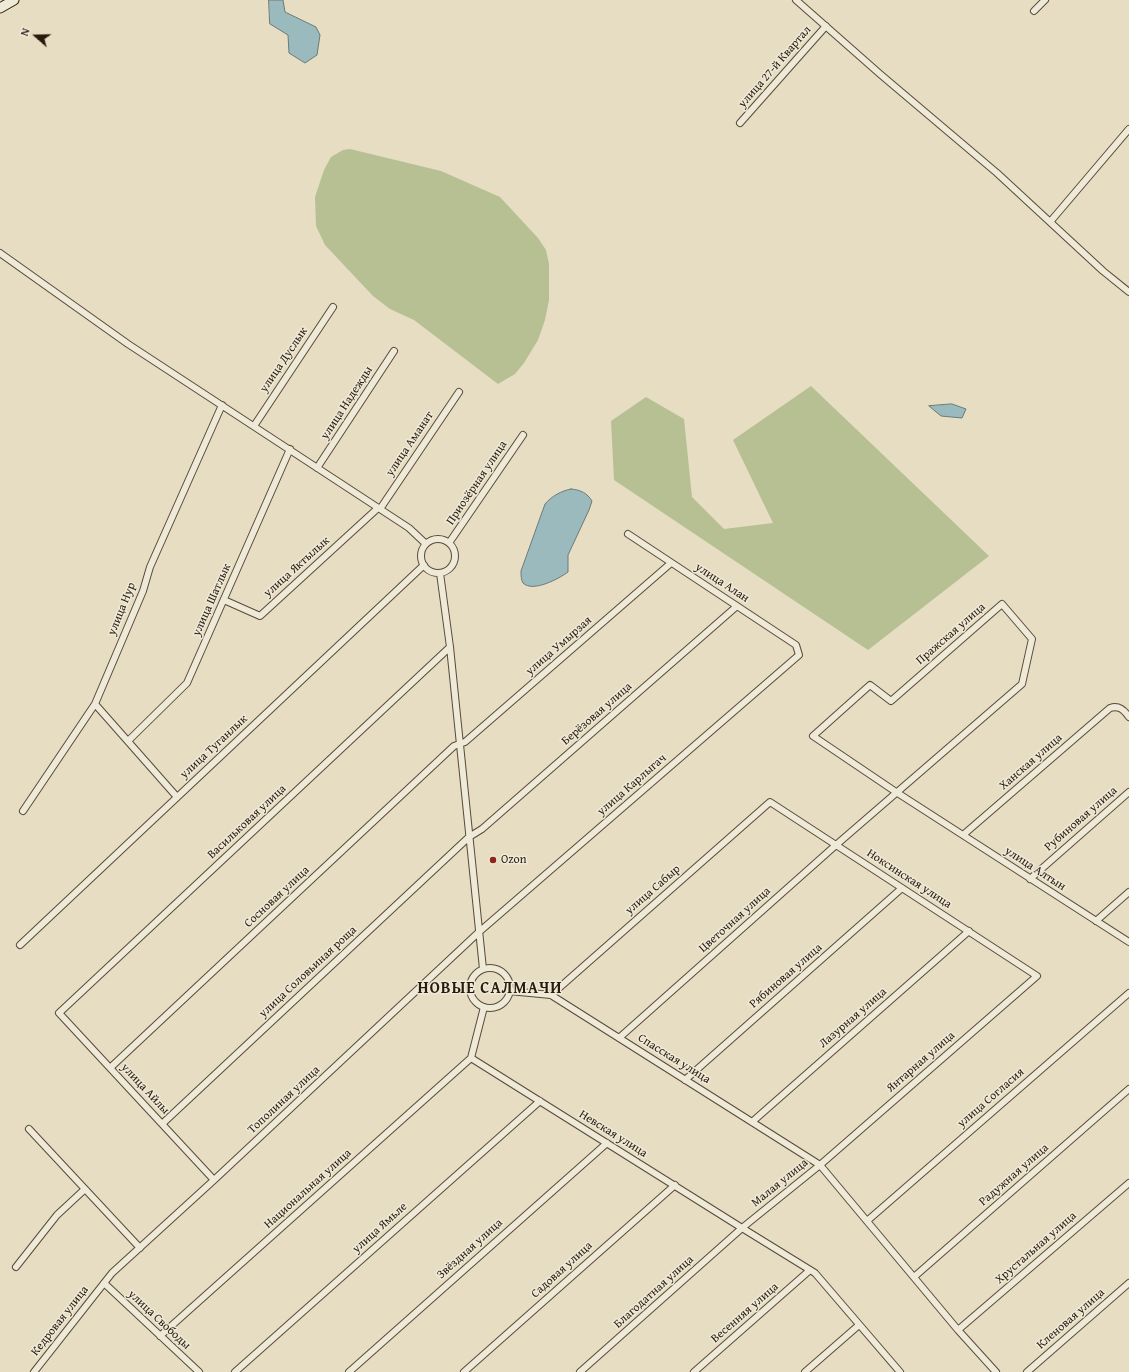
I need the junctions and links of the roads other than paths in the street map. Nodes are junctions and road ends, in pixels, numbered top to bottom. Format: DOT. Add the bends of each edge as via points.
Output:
graph roads {
  1 [pos="14,0"];
  2 [pos="796,0"];
  3 [pos="1045,0"];
  4 [pos="0,8"];
  5 [pos="1034,11"];
  6 [pos="826,26"];
  7 [pos="740,123"];
  8 [pos="1129,129"];
  9 [pos="1050,222"];
  10 [pos="0,253"];
  11 [pos="1129,292"];
  12 [pos="333,307"];
  13 [pos="394,351"];
  14 [pos="459,392"];
  15 [pos="222,405"];
  16 [pos="254,426"];
  17 [pos="523,435"];
  18 [pos="290,449"];
  19 [pos="317,468"];
  20 [pos="379,508"];
  21 [pos="628,534"];
  22 [pos="449,543"];
  23 [pos="426,544"];
  24 [pos="671,563"];
  25 [pos="424,565"];
  26 [pos="440,573"];
  27 [pos="224,600"];
  28 [pos="738,606"];
  29 [pos="450,647"];
  30 [pos="799,654"];
  31 [pos="95,704"];
  32 [pos="1129,717"];
  33 [pos="128,742"];
  34 [pos="460,744"];
  35 [pos="896,792"];
  36 [pos="1129,792"];
  37 [pos="177,797"];
  38 [pos="770,802"];
  39 [pos="23,811"];
  40 [pos="929,814"];
  41 [pos="866,819"];
  42 [pos="963,835"];
  43 [pos="469,837"];
  44 [pos="836,845"];
  45 [pos="1030,878"];
  46 [pos="902,888"];
  47 [pos="1129,892"];
  48 [pos="1096,921"];
  49 [pos="969,931"];
  50 [pos="479,932"];
  51 [pos="1129,942"];
  52 [pos="20,945"];
  53 [pos="483,969"];
  54 [pos="1037,976"];
  55 [pos="509,991"];
  56 [pos="1129,993"];
  57 [pos="551,995"];
  58 [pos="484,1007"];
  59 [pos="59,1013"];
  60 [pos="619,1038"];
  61 [pos="472,1058"];
  62 [pos="110,1068"];
  63 [pos="685,1080"];
  64 [pos="1129,1089"];
  65 [pos="540,1101"];
  66 [pos="752,1122"];
  67 [pos="162,1124"];
  68 [pos="29,1129"];
  69 [pos="607,1143"];
  70 [pos="820,1165"];
  71 [pos="214,1180"];
  72 [pos="1129,1183"];
  73 [pos="675,1185"];
  74 [pos="85,1189"];
  75 [pos="867,1221"];
  76 [pos="742,1228"];
  77 [pos="140,1248"];
  78 [pos="16,1266"];
  79 [pos="810,1270"];
  80 [pos="914,1277"];
  81 [pos="104,1283"];
  82 [pos="1129,1283"];
  83 [pos="859,1325"];
  84 [pos="958,1330"];
  85 [pos="160,1336"];
  86 [pos="34,1372"];
  87 [pos="199,1372"];
  88 [pos="235,1372"];
  89 [pos="349,1372"];
  90 [pos="464,1372"];
  91 [pos="580,1372"];
  92 [pos="694,1372"];
  93 [pos="805,1372"];
  94 [pos="900,1372"];
  95 [pos="996,1372"];
  96 [pos="1027,1372"];
  1 -- 4 [label="street"];
  2 -- 6 [label="street"];
  3 -- 5 [label="street"];
  6 -- 7 [label="street, улица 27-й Квартал"];
  6 -- 9 [label="street"];
  8 -- 9 [label="street"];
  9 -- 11 [label="street"];
  10 -- 15 [label="street" via="128,344"];
  12 -- 16 [label="street, улица Дуслык"];
  13 -- 19 [label="street, улица Надежды"];
  14 -- 20 [label="street, улица Аманат"];
  15 -- 16 [label="street"];
  15 -- 31 [label="street, улица Нур" via="150,567 143,591"];
  16 -- 18 [label="street"];
  17 -- 22 [label="street, Приозёрная улица"];
  18 -- 19 [label="street"];
  18 -- 27 [label="street, улица Шатлык"];
  19 -- 20 [label="street"];
  20 -- 23 [label="street" via="409,528"];
  20 -- 27 [label="street, улица Яктылык" via="260,616"];
  21 -- 24 [label="street, улица Алан"];
  22 -- 23 [label="street" via="438,539"];
  22 -- 26 [label="street" via="455,554 454,561 452,566"];
  23 -- 25 [label="street" via="421,557"];
  24 -- 28 [label="street, улица Алан"];
  24 -- 34 [label="street, улица Умырзая"];
  25 -- 26 [label="street" via="427,569"];
  25 -- 37 [label="street, улица Туганлык"];
  26 -- 29 [label="street"];
  27 -- 33 [label="street, улица Шатлык" via="187,683"];
  28 -- 30 [label="street, улица Алан" via="796,645"];
  28 -- 43 [label="street, Берёзовая улица" via="482,829"];
  29 -- 34 [label="street"];
  29 -- 59 [label="street, Васильковая улица"];
  30 -- 50 [label="street, улица Карлыгач"];
  31 -- 33 [label="street"];
  31 -- 39 [label="street, улица Нур"];
  32 -- 42 [label="street, Ханская улица" via="1120,708 1110,708"];
  33 -- 37 [label="street"];
  34 -- 43 [label="street"];
  34 -- 62 [label="street, Сосновая улица" via="454,746"];
  35 -- 35 [label="street, Пражская улица" via="1022,684 1032,639 1002,604 891,701 870,685 813,736"];
  35 -- 40 [label="street, Пражская улица"];
  35 -- 41 [label="street, Пражская улица"];
  36 -- 45 [label="street, Рубиновая улица"];
  37 -- 52 [label="street, улица Туганлык"];
  38 -- 44 [label="street, Ноксинская улица"];
  38 -- 57 [label="street, улица Сабыр"];
  40 -- 42 [label="street, улица Алтын"];
  41 -- 44 [label="street, Цветочная улица"];
  42 -- 45 [label="street, улица Алтын"];
  43 -- 50 [label="street"];
  43 -- 67 [label="street, улица Соловьиная роща"];
  44 -- 46 [label="street, Ноксинская улица"];
  44 -- 60 [label="street, Цветочная улица"];
  45 -- 48 [label="street, улица Алтын"];
  46 -- 49 [label="street, Ноксинская улица"];
  46 -- 63 [label="street, Рябиновая улица"];
  47 -- 48 [label="street"];
  48 -- 51 [label="street, улица Алтын"];
  49 -- 54 [label="street, Ноксинская улица"];
  49 -- 66 [label="street, Лазурная улица"];
  50 -- 53 [label="street"];
  50 -- 71 [label="street, Тополиная улица"];
  53 -- 55 [label="street" via="499,970 506,976"];
  53 -- 58 [label="street" via="471,980 470,989 472,997"];
  54 -- 70 [label="street, Янтарная улица"];
  55 -- 57 [label="street, Спасская улица"];
  55 -- 58 [label="street" via="500,1005 493,1008"];
  56 -- 75 [label="street, улица Согласия"];
  57 -- 60 [label="street, Спасская улица"];
  58 -- 61 [label="street"];
  59 -- 62 [label="street, улица Айлы"];
  60 -- 63 [label="street, Спасская улица"];
  61 -- 65 [label="street, Невская улица"];
  61 -- 85 [label="street, Национальная улица"];
  62 -- 67 [label="street, улица Айлы"];
  63 -- 66 [label="street, Спасская улица"];
  64 -- 80 [label="street, Радужная улица"];
  65 -- 69 [label="street, Невская улица"];
  65 -- 88 [label="street, улица Ямьле"];
  66 -- 70 [label="street, Спасская улица"];
  67 -- 71 [label="street, улица Айлы"];
  68 -- 74 [label="street"];
  69 -- 73 [label="street, Невская улица"];
  69 -- 89 [label="street, Звёздная улица"];
  70 -- 75 [label="street, Малая улица"];
  70 -- 76 [label="street, Малая улица"];
  71 -- 77 [label="street, Тополиная улица"];
  72 -- 84 [label="street, Хрустальная улица"];
  73 -- 76 [label="street, Невская улица"];
  73 -- 90 [label="street, Садовая улица"];
  74 -- 77 [label="street"];
  74 -- 78 [label="street" via="57,1215"];
  75 -- 80 [label="street, Малая улица"];
  76 -- 79 [label="street"];
  76 -- 91 [label="street, Благодатная улица"];
  77 -- 81 [label="street, Тополиная улица"];
  79 -- 83 [label="street"];
  79 -- 92 [label="street, Весенняя улица"];
  80 -- 84 [label="street, Малая улица"];
  81 -- 85 [label="street, улица Свободы"];
  81 -- 86 [label="street, Кедровая улица"];
  82 -- 96 [label="street, Кленовая улица"];
  83 -- 93 [label="street"];
  83 -- 94 [label="street"];
  84 -- 95 [label="street, Малая улица"];
  85 -- 87 [label="street, улица Свободы"];
}
